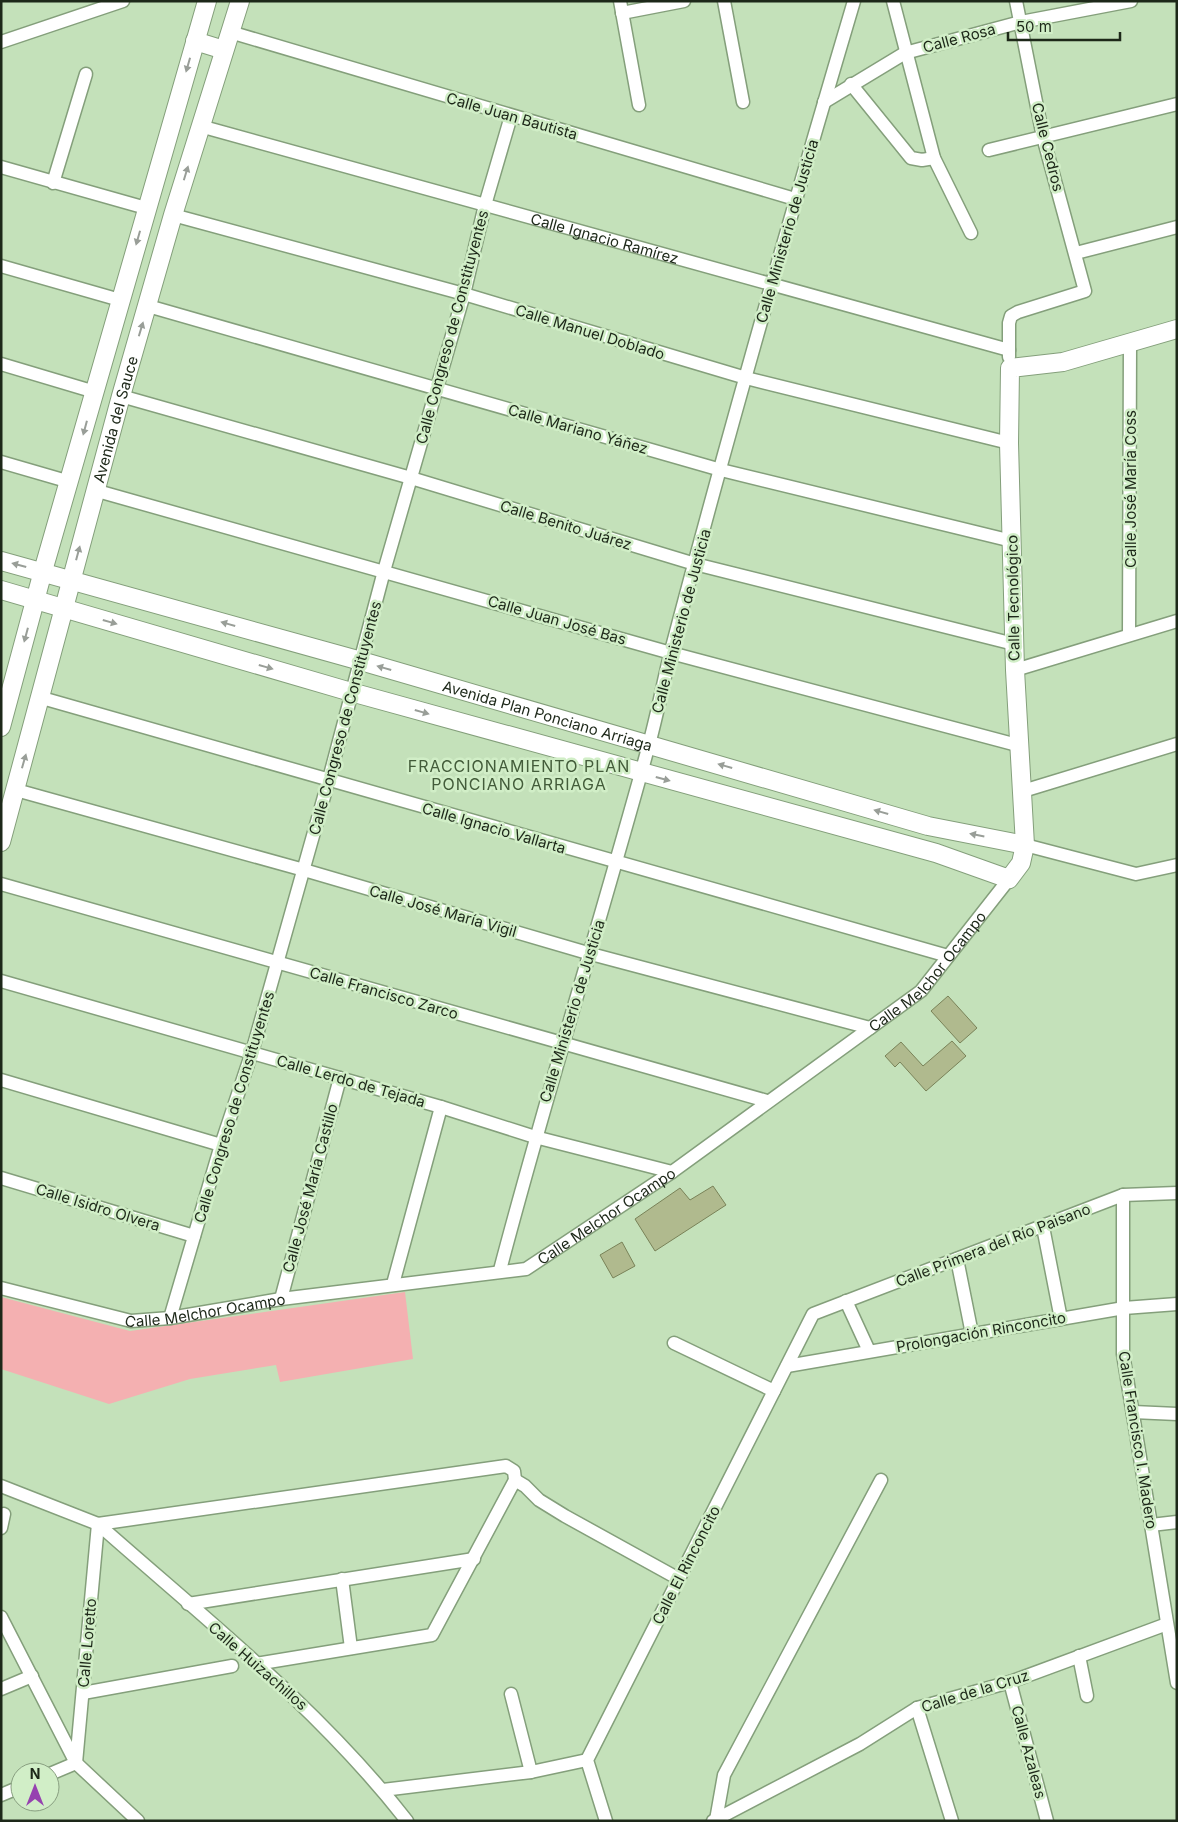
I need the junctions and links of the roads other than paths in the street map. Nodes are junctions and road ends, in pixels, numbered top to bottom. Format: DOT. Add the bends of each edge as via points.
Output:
graph roads {
  1 [pos="123,1"];
  2 [pos="207,1"];
  3 [pos="240,1"];
  4 [pos="684,1"];
  5 [pos="724,1"];
  6 [pos="854,1"];
  7 [pos="892,1"];
  8 [pos="1016,1"];
  9 [pos="1131,1"];
  10 [pos="621,7"];
  11 [pos="1022,22"];
  12 [pos="230,32"];
  13 [pos="195,41"];
  14 [pos="1,42"];
  15 [pos="224,50"];
  16 [pos="905,52"];
  17 [pos="86,74"];
  18 [pos="851,84"];
  19 [pos="743,102"];
  20 [pos="824,102"];
  21 [pos="1177,104"];
  22 [pos="639,105"];
  23 [pos="511,116"];
  24 [pos="200,126"];
  25 [pos="1043,137"];
  26 [pos="989,150"];
  27 [pos="934,158"];
  28 [pos="1,167"];
  29 [pos="53,183"];
  30 [pos="795,198"];
  31 [pos="485,205"];
  32 [pos="146,208"];
  33 [pos="173,215"];
  34 [pos="1177,228"];
  35 [pos="972,233"];
  36 [pos="1076,252"];
  37 [pos="1,266"];
  38 [pos="771,286"];
  39 [pos="1085,290"];
  40 [pos="464,294"];
  41 [pos="120,300"];
  42 [pos="148,306"];
  43 [pos="1177,329"];
  44 [pos="1130,342"];
  45 [pos="1009,350"];
  46 [pos="1,364"];
  47 [pos="1010,368"];
  48 [pos="746,378"];
  49 [pos="436,388"];
  50 [pos="95,392"];
  51 [pos="121,396"];
  52 [pos="1009,443"];
  53 [pos="1,462"];
  54 [pos="721,470"];
  55 [pos="411,478"];
  56 [pos="70,482"];
  57 [pos="94,490"];
  58 [pos="1012,541"];
  59 [pos="1,561"];
  60 [pos="695,564"];
  61 [pos="384,571"];
  62 [pos="43,572"];
  63 [pos="71,580"];
  64 [pos="1,590"];
  65 [pos="35,599"];
  66 [pos="63,608"];
  67 [pos="1177,620"];
  68 [pos="1129,635"];
  69 [pos="1014,644"];
  70 [pos="671,653"];
  71 [pos="361,661"];
  72 [pos="1015,670"];
  73 [pos="351,692"];
  74 [pos="42,698"];
  75 [pos="1,727"];
  76 [pos="649,744"];
  77 [pos="1177,744"];
  78 [pos="1021,746"];
  79 [pos="641,773"];
  80 [pos="330,779"];
  81 [pos="16,790"];
  82 [pos="1023,791"];
  83 [pos="928,826"];
  84 [pos="1,842"];
  85 [pos="1024,845"];
  86 [pos="936,854"];
  87 [pos="616,864"];
  88 [pos="1177,865"];
  89 [pos="304,870"];
  90 [pos="1009,879"];
  91 [pos="1,884"];
  92 [pos="591,954"];
  93 [pos="948,956"];
  94 [pos="278,962"];
  95 [pos="1,981"];
  96 [pos="870,1028"];
  97 [pos="562,1044"];
  98 [pos="252,1052"];
  99 [pos="340,1078"];
  100 [pos="1,1080"];
  101 [pos="767,1101"];
  102 [pos="441,1107"];
  103 [pos="535,1137"];
  104 [pos="221,1145"];
  105 [pos="672,1172"];
  106 [pos="1,1178"];
  107 [pos="1177,1193"];
  108 [pos="1122,1195"];
  109 [pos="1043,1227"];
  110 [pos="194,1236"];
  111 [pos="957,1259"];
  112 [pos="500,1270"];
  113 [pos="393,1284"];
  114 [pos="1,1288"];
  115 [pos="281,1299"];
  116 [pos="846,1301"];
  117 [pos="1177,1304"];
  118 [pos="1124,1308"];
  119 [pos="813,1314"];
  120 [pos="170,1318"];
  121 [pos="1061,1319"];
  122 [pos="972,1334"];
  123 [pos="674,1343"];
  124 [pos="869,1351"];
  125 [pos="787,1366"];
  126 [pos="774,1391"];
  127 [pos="1133,1412"];
  128 [pos="1177,1414"];
  129 [pos="515,1480"];
  130 [pos="881,1480"];
  131 [pos="1,1486"];
  132 [pos="4,1514"];
  133 [pos="1177,1522"];
  134 [pos="98,1524"];
  135 [pos="1151,1525"];
  136 [pos="1,1528"];
  137 [pos="474,1559"];
  138 [pos="342,1579"];
  139 [pos="679,1579"];
  140 [pos="188,1604"];
  141 [pos="1,1617"];
  142 [pos="1167,1624"];
  143 [pos="351,1648"];
  144 [pos="1079,1656"];
  145 [pos="256,1664"];
  146 [pos="232,1666"];
  147 [pos="32,1676"];
  148 [pos="1010,1682"];
  149 [pos="1177,1683"];
  150 [pos="1,1688"];
  151 [pos="83,1693"];
  152 [pos="512,1694"];
  153 [pos="1087,1696"];
  154 [pos="916,1708"];
  155 [pos="587,1760"];
  156 [pos="76,1763"];
  157 [pos="60,1770"];
  158 [pos="531,1772"];
  159 [pos="383,1790"];
  160 [pos="714,1820"];
  161 [pos="138,1821"];
  162 [pos="407,1821"];
  163 [pos="606,1821"];
  164 [pos="952,1821"];
  165 [pos="1047,1821"];
  1 -- 14 [label="street"];
  2 -- 13 [label="street, Avenida del Sauce"];
  3 -- 12 [label="street, Avenida del Sauce"];
  4 -- 10 [label="street"];
  5 -- 19 [label="street"];
  6 -- 20 [label="street, Calle Ministerio de Justicia"];
  7 -- 16 [label="street"];
  8 -- 11 [label="street, Calle Cedros"];
  9 -- 11 [label="street, Calle Rosa"];
  10 -- 22 [label="street"];
  11 -- 16 [label="street, Calle Rosa"];
  11 -- 25 [label="street, Calle Cedros"];
  12 -- 15 [label="street, Avenida del Sauce"];
  12 -- 23 [label="street, Calle Juan Bautista"];
  13 -- 15 [label="street"];
  13 -- 32 [label="street, Avenida del Sauce, one-way"];
  15 -- 24 [label="street, Avenida del Sauce"];
  16 -- 18 [label="street, Calle Rosa"];
  16 -- 27 [label="street"];
  17 -- 29 [label="street"];
  18 -- 20 [label="street, Calle Rosa"];
  18 -- 27 [label="street" via="911,158"];
  20 -- 30 [label="street, Calle Ministerio de Justicia"];
  21 -- 25 [label="street"];
  23 -- 30 [label="street, Calle Juan Bautista"];
  23 -- 31 [label="street, Calle Congreso de Constituyentes"];
  24 -- 31 [label="street, Calle Ignacio Ramírez"];
  33 -- 24 [label="street, Avenida del Sauce, one-way"];
  25 -- 26 [label="street"];
  25 -- 36 [label="street, Calle Cedros"];
  27 -- 35 [label="street"];
  28 -- 29 [label="street"];
  29 -- 32 [label="street"];
  30 -- 38 [label="street, Calle Ministerio de Justicia"];
  31 -- 38 [label="street, Calle Ignacio Ramírez"];
  31 -- 40 [label="street, Calle Congreso de Constituyentes"];
  32 -- 41 [label="street, Avenida del Sauce, one-way"];
  33 -- 40 [label="street, Calle Manuel Doblado"];
  33 -- 42 [label="street, Avenida del Sauce"];
  34 -- 36 [label="street"];
  36 -- 39 [label="street, Calle Cedros"];
  37 -- 41 [label="street"];
  38 -- 45 [label="street, Calle Ignacio Ramírez"];
  38 -- 48 [label="street, Calle Ministerio de Justicia"];
  39 -- 45 [label="street, Calle Tecnológico" via="1011,316"];
  40 -- 48 [label="street, Calle Manuel Doblado"];
  40 -- 49 [label="street, Calle Congreso de Constituyentes"];
  41 -- 50 [label="street, Avenida del Sauce"];
  42 -- 49 [label="street, Calle Mariano Yáñez"];
  51 -- 42 [label="street, Avenida del Sauce, one-way"];
  43 -- 44 [label="street"];
  44 -- 47 [label="street" via="1063,362"];
  44 -- 68 [label="street, Calle José María Coss"];
  45 -- 47 [label="street, Calle Tecnológico"];
  46 -- 50 [label="street"];
  47 -- 52 [label="street, Calle Tecnológico"];
  48 -- 52 [label="street, Calle Manuel Doblado"];
  48 -- 54 [label="street, Calle Ministerio de Justicia"];
  49 -- 54 [label="street, Calle Mariano Yáñez"];
  49 -- 55 [label="street, Calle Congreso de Constituyentes"];
  50 -- 56 [label="street, Avenida del Sauce, one-way"];
  51 -- 55 [label="street, Calle Benito Juárez"];
  51 -- 57 [label="street, Avenida del Sauce"];
  52 -- 58 [label="street, Calle Tecnológico"];
  53 -- 56 [label="street"];
  54 -- 58 [label="street, Calle Mariano Yáñez"];
  54 -- 60 [label="street, Calle Ministerio de Justicia"];
  55 -- 60 [label="street, Calle Benito Juárez"];
  55 -- 61 [label="street, Calle Congreso de Constituyentes"];
  56 -- 62 [label="street, Avenida del Sauce"];
  57 -- 61 [label="street, Calle Juan José Bas"];
  63 -- 57 [label="street, Avenida del Sauce, one-way"];
  58 -- 69 [label="street, Calle Tecnológico"];
  62 -- 59 [label="street, Avenida Plan Ponciano Arriaga, one-way"];
  60 -- 69 [label="street, Calle Benito Juárez"];
  60 -- 70 [label="street, Calle Ministerio de Justicia"];
  61 -- 70 [label="street, Calle Juan José Bas"];
  61 -- 71 [label="street, Calle Congreso de Constituyentes"];
  62 -- 63 [label="street, Avenida Plan Ponciano Arriaga"];
  62 -- 65 [label="street, Avenida del Sauce"];
  63 -- 66 [label="street, Avenida del Sauce"];
  71 -- 63 [label="street, Avenida Plan Ponciano Arriaga, one-way"];
  64 -- 65 [label="street, Avenida Plan Ponciano Arriaga"];
  65 -- 66 [label="street, Avenida Plan Ponciano Arriaga"];
  65 -- 75 [label="street, Avenida del Sauce, one-way"];
  66 -- 73 [label="street, Avenida Plan Ponciano Arriaga, one-way"];
  66 -- 74 [label="street, Avenida del Sauce"];
  67 -- 68 [label="street"];
  68 -- 72 [label="street"];
  69 -- 72 [label="street, Calle Tecnológico"];
  70 -- 76 [label="street, Calle Ministerio de Justicia"];
  70 -- 78 [label="street, Calle Juan José Bas"];
  71 -- 73 [label="street, Calle Congreso de Constituyentes"];
  76 -- 71 [label="street, Avenida Plan Ponciano Arriaga, one-way"];
  72 -- 78 [label="street, Calle Tecnológico"];
  73 -- 79 [label="street, Avenida Plan Ponciano Arriaga, one-way"];
  73 -- 80 [label="street, Calle Congreso de Constituyentes"];
  74 -- 80 [label="street, Calle Ignacio Vallarta"];
  81 -- 74 [label="street, Avenida del Sauce, one-way"];
  76 -- 79 [label="street, Calle Ministerio de Justicia"];
  83 -- 76 [label="street, Avenida Plan Ponciano Arriaga, one-way"];
  77 -- 82 [label="street"];
  78 -- 82 [label="street, Calle Tecnológico"];
  79 -- 86 [label="street, Avenida Plan Ponciano Arriaga, one-way"];
  79 -- 87 [label="street, Calle Ministerio de Justicia"];
  80 -- 87 [label="street, Calle Ignacio Vallarta"];
  80 -- 89 [label="street, Calle Congreso de Constituyentes"];
  81 -- 84 [label="street, Avenida del Sauce"];
  81 -- 89 [label="street, Calle José María Vigil"];
  82 -- 85 [label="street, Calle Tecnológico"];
  85 -- 83 [label="street, Avenida Plan Ponciano Arriaga, one-way"];
  83 -- 86 [label="street"];
  85 -- 88 [label="street" via="1136,874"];
  85 -- 90 [label="street, Calle Melchor Ocampo" via="1021,863"];
  86 -- 90 [label="street, Avenida Plan Ponciano Arriaga"];
  87 -- 92 [label="street, Calle Ministerio de Justicia"];
  87 -- 93 [label="street, Calle Ignacio Vallarta"];
  89 -- 92 [label="street, Calle José María Vigil"];
  89 -- 94 [label="street, Calle Congreso de Constituyentes"];
  90 -- 93 [label="street, Calle Melchor Ocampo"];
  91 -- 94 [label="street, Calle Francisco Zarco"];
  92 -- 96 [label="street, Calle José María Vigil"];
  92 -- 97 [label="street, Calle Ministerio de Justicia"];
  93 -- 96 [label="street, Calle Melchor Ocampo" via="921,991"];
  94 -- 97 [label="street, Calle Francisco Zarco"];
  94 -- 98 [label="street, Calle Congreso de Constituyentes"];
  95 -- 98 [label="street, Calle Lerdo de Tejada"];
  96 -- 101 [label="street, Calle Melchor Ocampo"];
  97 -- 101 [label="street, Calle Francisco Zarco"];
  97 -- 103 [label="street, Calle Ministerio de Justicia"];
  98 -- 99 [label="street, Calle Lerdo de Tejada"];
  98 -- 104 [label="street, Calle Congreso de Constituyentes"];
  99 -- 102 [label="street, Calle Lerdo de Tejada"];
  99 -- 115 [label="street, Calle José María Castillo"];
  100 -- 104 [label="street"];
  101 -- 105 [label="street, Calle Melchor Ocampo"];
  102 -- 103 [label="street, Calle Lerdo de Tejada"];
  102 -- 113 [label="street"];
  103 -- 105 [label="street, Calle Lerdo de Tejada"];
  103 -- 112 [label="street, Calle Ministerio de Justicia"];
  104 -- 110 [label="street, Calle Congreso de Constituyentes"];
  105 -- 112 [label="street, Calle Melchor Ocampo" via="526,1269"];
  106 -- 110 [label="street, Calle Isidro Olvera"];
  107 -- 108 [label="street, Calle Primera del Río Paisano"];
  108 -- 109 [label="street, Calle Primera del Río Paisano"];
  108 -- 118 [label="street, Calle Francisco I. Madero"];
  109 -- 111 [label="street, Calle Primera del Río Paisano"];
  109 -- 121 [label="street"];
  110 -- 120 [label="street, Calle Congreso de Constituyentes"];
  111 -- 116 [label="street, Calle Primera del Río Paisano"];
  111 -- 122 [label="street"];
  112 -- 113 [label="street, Calle Melchor Ocampo"];
  113 -- 115 [label="street, Calle Melchor Ocampo"];
  114 -- 120 [label="street, Calle Melchor Ocampo" via="131,1321"];
  115 -- 120 [label="street, Calle Melchor Ocampo"];
  116 -- 119 [label="street, Calle Primera del Río Paisano"];
  116 -- 124 [label="street"];
  117 -- 118 [label="street, Prolongación Rinconcito"];
  118 -- 121 [label="street, Prolongación Rinconcito"];
  118 -- 127 [label="street, Calle Francisco I. Madero" via="1124,1354"];
  119 -- 125 [label="street, Calle El Rinconcito"];
  121 -- 122 [label="street, Prolongación Rinconcito"];
  122 -- 124 [label="street, Prolongación Rinconcito"];
  123 -- 126 [label="street"];
  124 -- 125 [label="street, Prolongación Rinconcito"];
  125 -- 126 [label="street, Calle El Rinconcito"];
  126 -- 139 [label="street, Calle El Rinconcito"];
  127 -- 128 [label="street"];
  127 -- 135 [label="street, Calle Francisco I. Madero"];
  129 -- 134 [label="street" via="514,1471 506,1466"];
  129 -- 137 [label="street"];
  129 -- 139 [label="street" via="539,1500"];
  130 -- 160 [label="street" via="724,1775"];
  131 -- 134 [label="street"];
  132 -- 136 [label="street"];
  133 -- 135 [label="street"];
  134 -- 140 [label="street, Calle Huizachillos"];
  134 -- 151 [label="street, Calle Loretto"];
  135 -- 142 [label="street, Calle Francisco I. Madero"];
  137 -- 138 [label="street"];
  137 -- 143 [label="street" via="432,1635"];
  138 -- 140 [label="street"];
  138 -- 143 [label="street"];
  139 -- 155 [label="street, Calle El Rinconcito"];
  140 -- 145 [label="street, Calle Huizachillos"];
  141 -- 147 [label="street"];
  142 -- 144 [label="street, Calle de la Cruz"];
  142 -- 149 [label="street, Calle Francisco I. Madero"];
  143 -- 145 [label="street"];
  144 -- 148 [label="street, Calle de la Cruz"];
  144 -- 153 [label="street"];
  145 -- 159 [label="street, Calle Huizachillos" via="313,1714"];
  146 -- 151 [label="street"];
  147 -- 150 [label="street"];
  147 -- 156 [label="street"];
  148 -- 154 [label="street, Calle de la Cruz"];
  148 -- 165 [label="street, Calle Azaleas"];
  151 -- 156 [label="street, Calle Loretto"];
  152 -- 158 [label="street"];
  154 -- 160 [label="street, Calle de la Cruz" via="860,1744"];
  154 -- 164 [label="street"];
  155 -- 158 [label="street"];
  155 -- 163 [label="street"];
  156 -- 157 [label="street"];
  156 -- 161 [label="street"];
  158 -- 159 [label="street"];
  159 -- 162 [label="street, Calle Huizachillos"];
}
